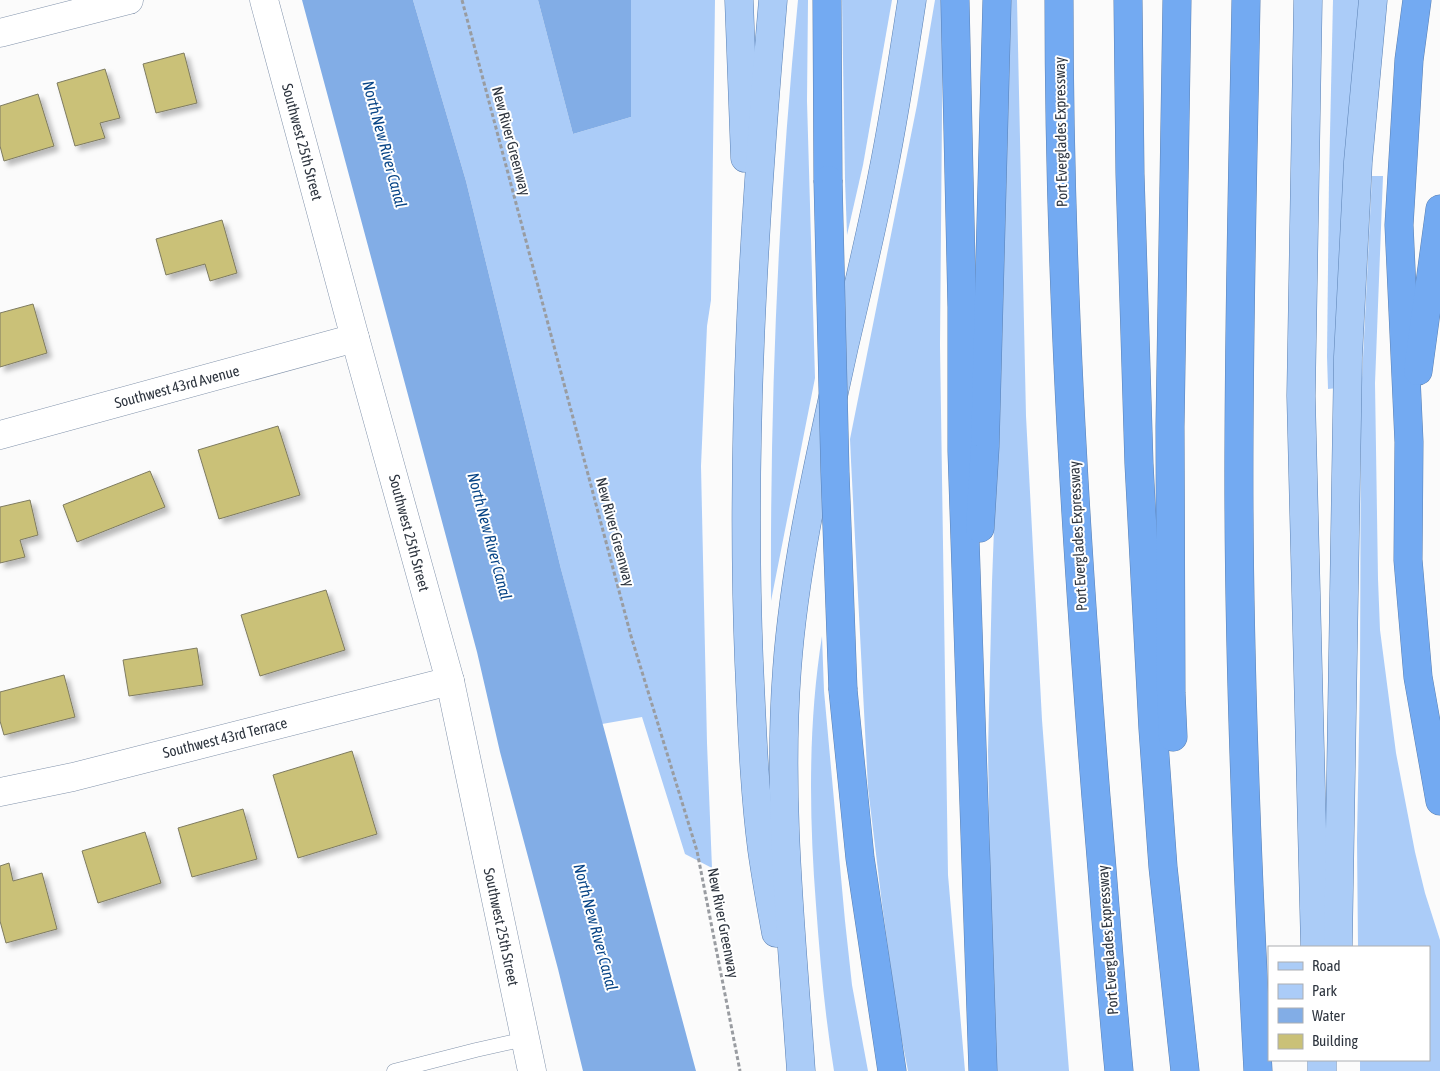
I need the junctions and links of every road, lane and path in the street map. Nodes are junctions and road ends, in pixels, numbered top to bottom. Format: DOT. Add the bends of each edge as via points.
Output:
graph roads {
  1 [pos="129,0"];
  2 [pos="264,0"];
  3 [pos="462,0"];
  4 [pos="739,0"];
  5 [pos="773,0"];
  6 [pos="827,0"];
  7 [pos="912,0"];
  8 [pos="955,0"];
  9 [pos="997,0"];
  10 [pos="1059,0"];
  11 [pos="1128,0"];
  12 [pos="1177,0"];
  13 [pos="1246,0"];
  14 [pos="1308,0"];
  15 [pos="1373,0"];
  16 [pos="1417,0"];
  17 [pos="0,33"];
  18 [pos="1440,209"];
  19 [pos="750,326"];
  20 [pos="355,338"];
  21 [pos="0,435"];
  22 [pos="1409,442"];
  23 [pos="450,681"];
  24 [pos="970,714"];
  25 [pos="0,792"];
  26 [pos="1440,800"];
  27 [pos="1315,946"];
  28 [pos="1338,946"];
  29 [pos="525,1039"];
  30 [pos="394,1071"];
  31 [pos="532,1071"];
  32 [pos="740,1071"];
  33 [pos="800,1071"];
  34 [pos="892,1071"];
  35 [pos="982,1071"];
  36 [pos="1119,1071"];
  37 [pos="1185,1071"];
  38 [pos="1190,1071"];
  39 [pos="1258,1071"];
  1 -- 17 [label="street"];
  2 -- 20 [label="street, Southwest 25th Street"];
  3 -- 32 [label="path, New River Greenway" via="631,636 697,851"];
  4 -- 19 [label="main road"];
  5 -- 19 [label="main road"];
  6 -- 34 [label="highway, bridge" via="828,180 843,690 860,858"];
  7 -- 33 [label="main road" via="882,178 810,504 787,668 783,745 786,845"];
  8 -- 24 [label="highway"];
  9 -- 24 [label="highway" via="985,446"];
  10 -- 36 [label="highway, Port Everglades Expressway" via="1066,334 1083,630"];
  11 -- 37 [label="highway" via="1138,416 1152,700 1163,867"];
  12 -- 38 [label="highway" via="1170,427 1170,693"];
  13 -- 39 [label="highway" via="1239,512 1242,699"];
  14 -- 27 [label="main road" via="1301,396"];
  15 -- 28 [label="main road" via="1358,162 1348,357"];
  16 -- 22 [label="highway" via="1409,60 1399,226"];
  18 -- 22 [label="highway"];
  19 -- 33 [label="main road" via="746,506 752,733 762,850"];
  20 -- 21 [label="street, Southwest 43rd Avenue"];
  20 -- 23 [label="street, Southwest 25th Street"];
  22 -- 26 [label="highway" via="1408,560 1418,677"];
  23 -- 25 [label="street, Southwest 43rd Terrace" via="73,777"];
  23 -- 29 [label="street, Southwest 25th Street"];
  24 -- 35 [label="highway"];
  29 -- 30 [label="lane"];
  29 -- 31 [label="street, Southwest 25th Street"];
}
